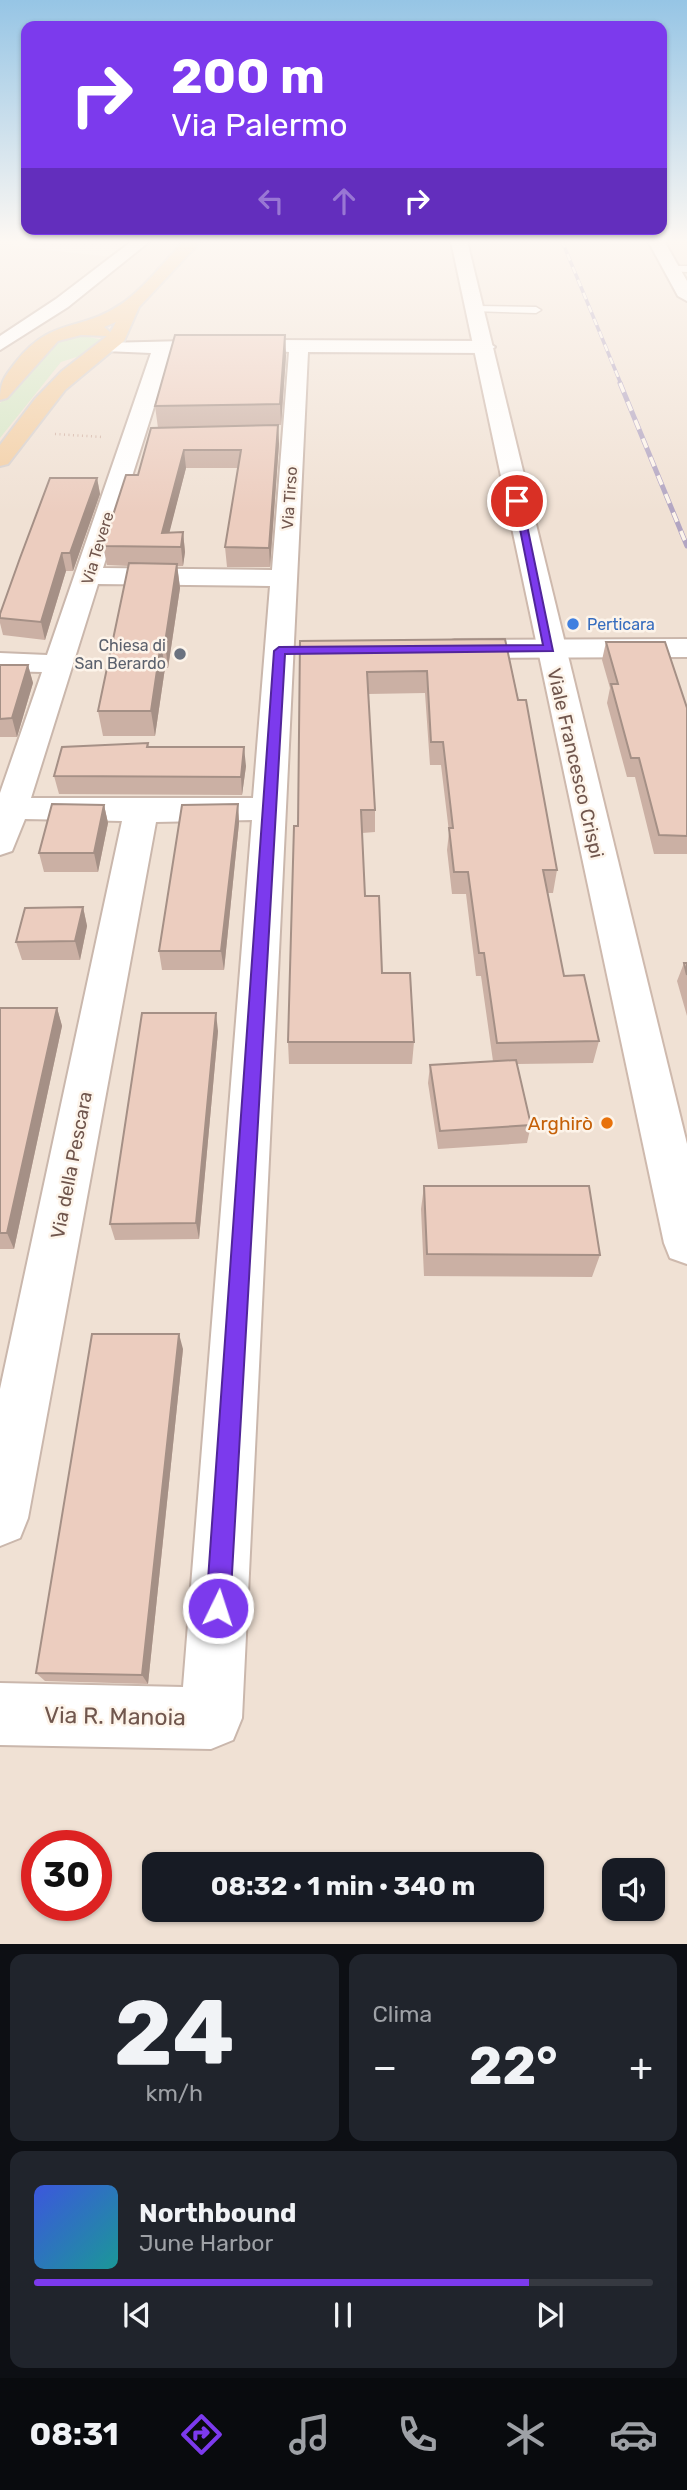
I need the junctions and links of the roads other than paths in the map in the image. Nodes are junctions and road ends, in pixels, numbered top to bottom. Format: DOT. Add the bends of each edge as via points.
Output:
graph roads {
  1 [pos="19,332"];
  2 [pos="71,332"];
  3 [pos="99,332"];
  4 [pos="121,332"];
  5 [pos="481,332"];
  6 [pos="113,343"];
  7 [pos="0,344"];
  8 [pos="204,346"];
  9 [pos="258,346"];
  10 [pos="299,346"];
  11 [pos="163,347"];
  12 [pos="485,347"];
  13 [pos="20,369"];
  14 [pos="0,383"];
  15 [pos="0,394"];
  16 [pos="293,434"];
  17 [pos="266,435"];
  18 [pos="131,438"];
  19 [pos="158,438"];
  20 [pos="0,459"];
  21 [pos="88,576"];
  22 [pos="284,578"];
  23 [pos="549,648"];
  24 [pos="687,648"];
  25 [pos="428,649"];
  26 [pos="293,651"];
  27 [pos="0,662"];
  28 [pos="59,664"];
  29 [pos="11,808"];
  30 [pos="269,809"];
  31 [pos="141,811"];
  32 [pos="0,843"];
  33 [pos="687,1243"];
  34 [pos="0,1518"];
  35 [pos="0,1714"];
  1 -- 7 [label="street"];
  2 -- 13 [label="main road" via="45,339"];
  3 -- 6 [label="main road"];
  4 -- 6 [label="main road"];
  5 -- 12 [label="street, Viale Francesco Crispi"];
  6 -- 11 [label="street"];
  6 -- 20 [label="main road" via="60,384"];
  8 -- 11 [label="street"];
  9 -- 10 [label="street"];
  10 -- 12 [label="street"];
  10 -- 16 [label="street, Via Tirso"];
  11 -- 18 [label="street, Via Tevere"];
  12 -- 23 [label="street, Viale Francesco Crispi"];
  13 -- 14 [label="street"];
  13 -- 15 [label="main road"];
  16 -- 17 [label="street"];
  16 -- 22 [label="street, Via Tirso"];
  18 -- 19 [label="street"];
  18 -- 21 [label="street, Via Tevere"];
  21 -- 22 [label="street"];
  21 -- 28 [label="street, Via Tevere"];
  22 -- 26 [label="street, Via Tirso"];
  23 -- 24 [label="street"];
  23 -- 25 [label="street"];
  23 -- 33 [label="street, Viale Francesco Crispi"];
  26 -- 30 [label="street, Via R. Manoia" via="260,748"];
  27 -- 28 [label="street"];
  28 -- 29 [label="street, Via Tevere" via="44,749"];
  29 -- 31 [label="street"];
  29 -- 32 [label="street, Via Tevere"];
  30 -- 31 [label="street"];
  30 -- 35 [label="street, Via R. Manoia" via="211,1718"];
  31 -- 34 [label="street, Via della Pescara"];
}
